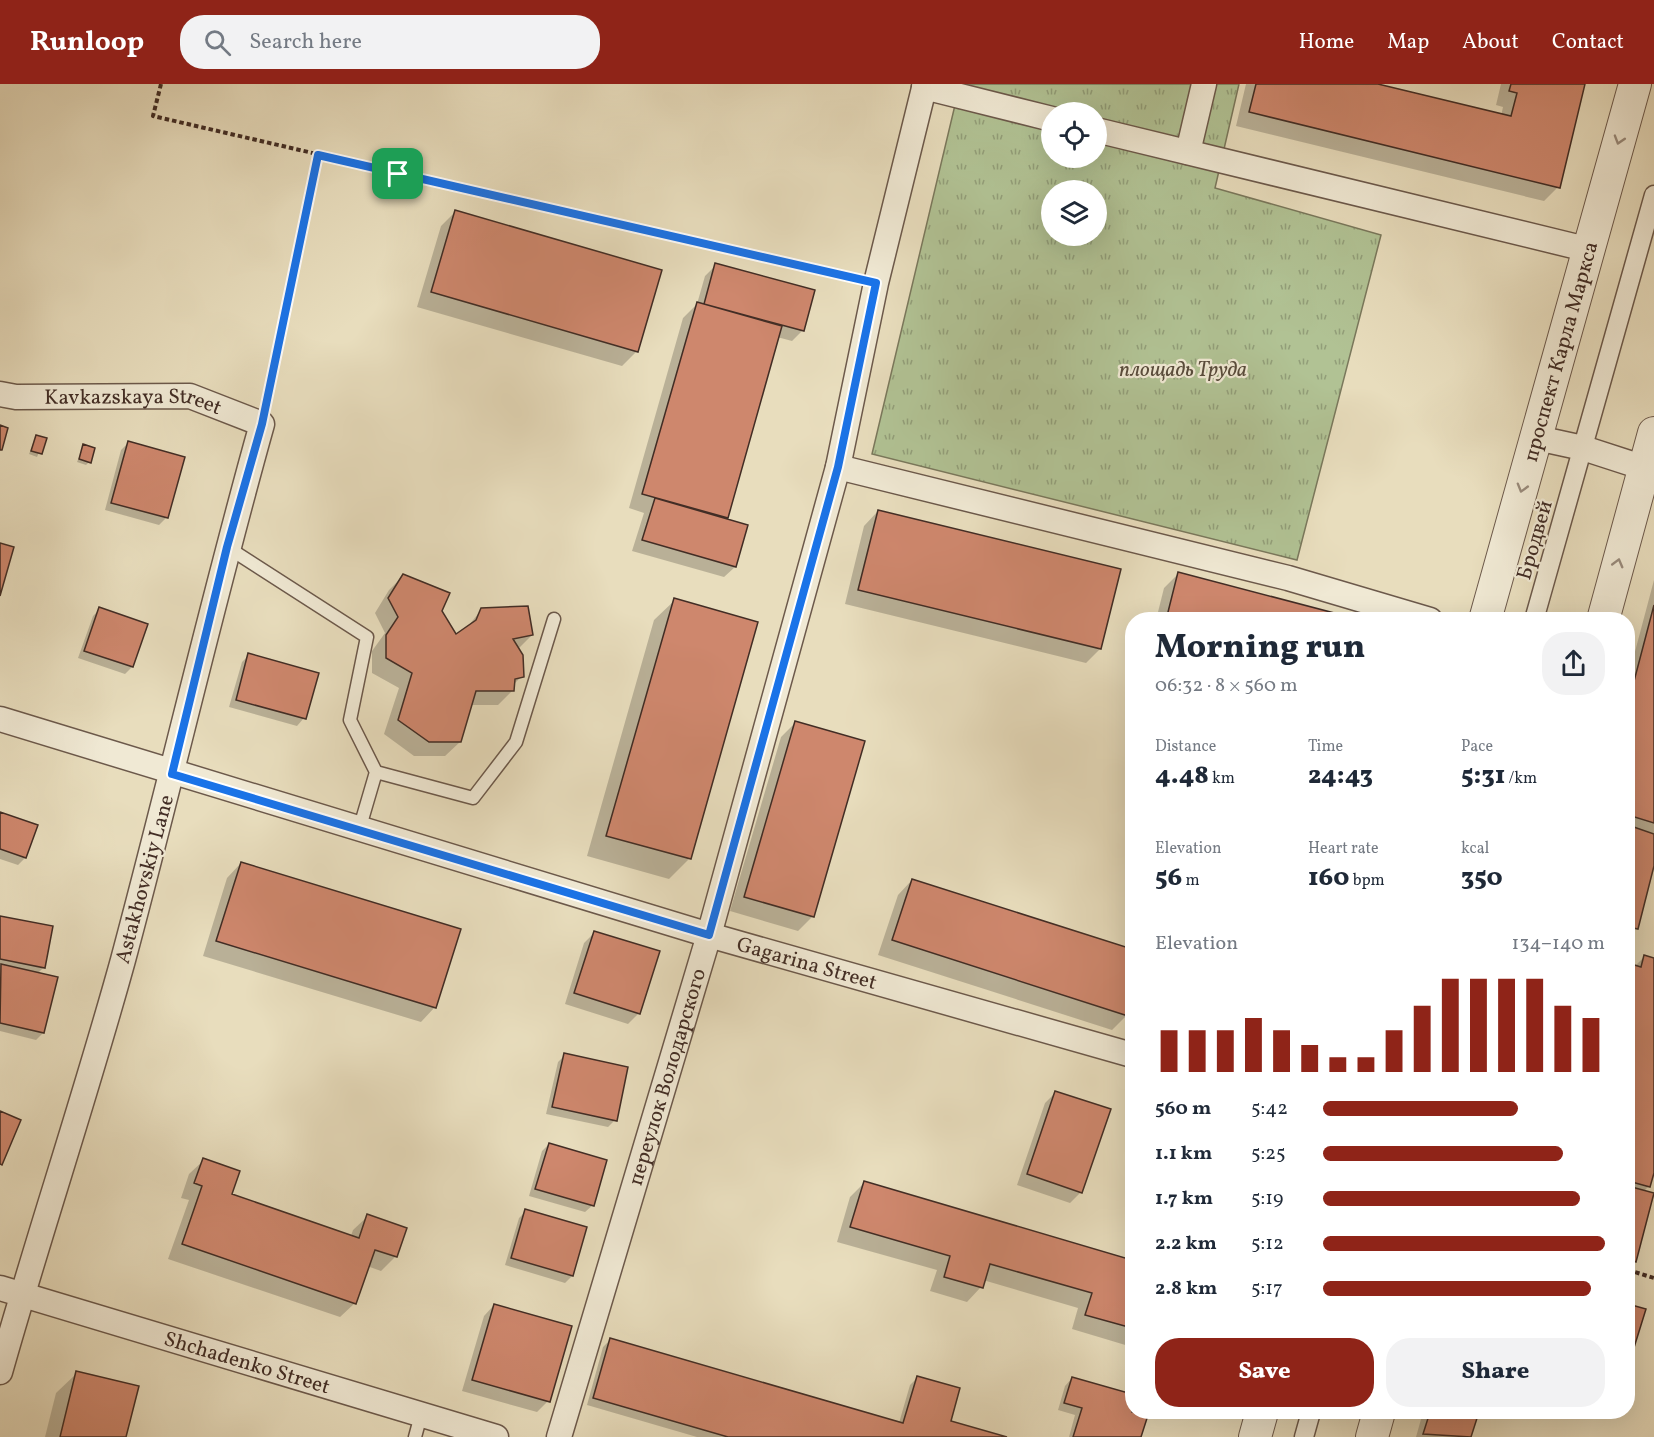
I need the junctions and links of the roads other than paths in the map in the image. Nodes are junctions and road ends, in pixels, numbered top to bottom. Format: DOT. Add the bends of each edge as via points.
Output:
graph roads {
  1 [pos="1204,84"];
  2 [pos="1635,84"];
  3 [pos="924,86"];
  4 [pos="1041,116"];
  5 [pos="1107,133"];
  6 [pos="1188,152"];
  7 [pos="1654,195"];
  8 [pos="1590,250"];
  9 [pos="0,394"];
  10 [pos="262,424"];
  11 [pos="1654,433"];
  12 [pos="1537,438"];
  13 [pos="1583,448"];
  14 [pos="838,467"];
  15 [pos="1649,469"];
  16 [pos="227,547"];
  17 [pos="1403,612"];
  18 [pos="1487,612"];
  19 [pos="1536,612"];
  20 [pos="1605,612"];
  21 [pos="554,619"];
  22 [pos="0,719"];
  23 [pos="376,772"];
  24 [pos="172,774"];
  25 [pos="359,830"];
  26 [pos="709,935"];
  27 [pos="1125,1052"];
  28 [pos="11,1291"];
  29 [pos="0,1372"];
  30 [pos="1260,1419"];
  31 [pos="1309,1419"];
  32 [pos="1377,1419"];
  33 [pos="418,1426"];
  34 [pos="496,1437"];
  35 [pos="559,1437"];
  36 [pos="1255,1437"];
  37 [pos="1304,1437"];
  38 [pos="1372,1437"];
  1 -- 6 [label="street"];
  2 -- 8 [label="street, проспект Карла Маркса, one-way"];
  3 -- 4 [label="street"];
  3 -- 14 [label="street, переулок Володарского" via="876,283"];
  5 -- 6 [label="street"];
  6 -- 8 [label="street"];
  7 -- 13 [label="street, Бродвей"];
  8 -- 12 [label="street, проспект Карла Маркса"];
  9 -- 10 [label="street, Kavkazskaya Street" via="190,396"];
  10 -- 16 [label="street, Astakhovskiy Lane"];
  11 -- 15 [label="street"];
  12 -- 13 [label="street"];
  12 -- 18 [label="street, проспект Карла Маркса, one-way"];
  13 -- 15 [label="street"];
  13 -- 19 [label="street, Бродвей"];
  14 -- 17 [label="street" via="1288,578"];
  14 -- 26 [label="street, переулок Володарского"];
  20 -- 15 [label="street, one-way"];
  16 -- 23 [label="lane" via="367,637 350,720"];
  16 -- 24 [label="street, Astakhovskiy Lane"];
  21 -- 23 [label="lane" via="516,742 473,798"];
  22 -- 24 [label="street, Gagarina Street"];
  23 -- 25 [label="lane"];
  24 -- 25 [label="street, Gagarina Street"];
  24 -- 28 [label="street, Astakhovskiy Lane" via="122,963"];
  25 -- 26 [label="street, Gagarina Street"];
  26 -- 27 [label="street, Gagarina Street"];
  26 -- 35 [label="street, переулок Володарского"];
  28 -- 29 [label="street, Astakhovskiy Lane"];
  28 -- 33 [label="street, Shchadenko Street"];
  30 -- 36 [label="street"];
  31 -- 37 [label="street"];
  32 -- 38 [label="street"];
  33 -- 34 [label="street, Shchadenko Street"];
}
